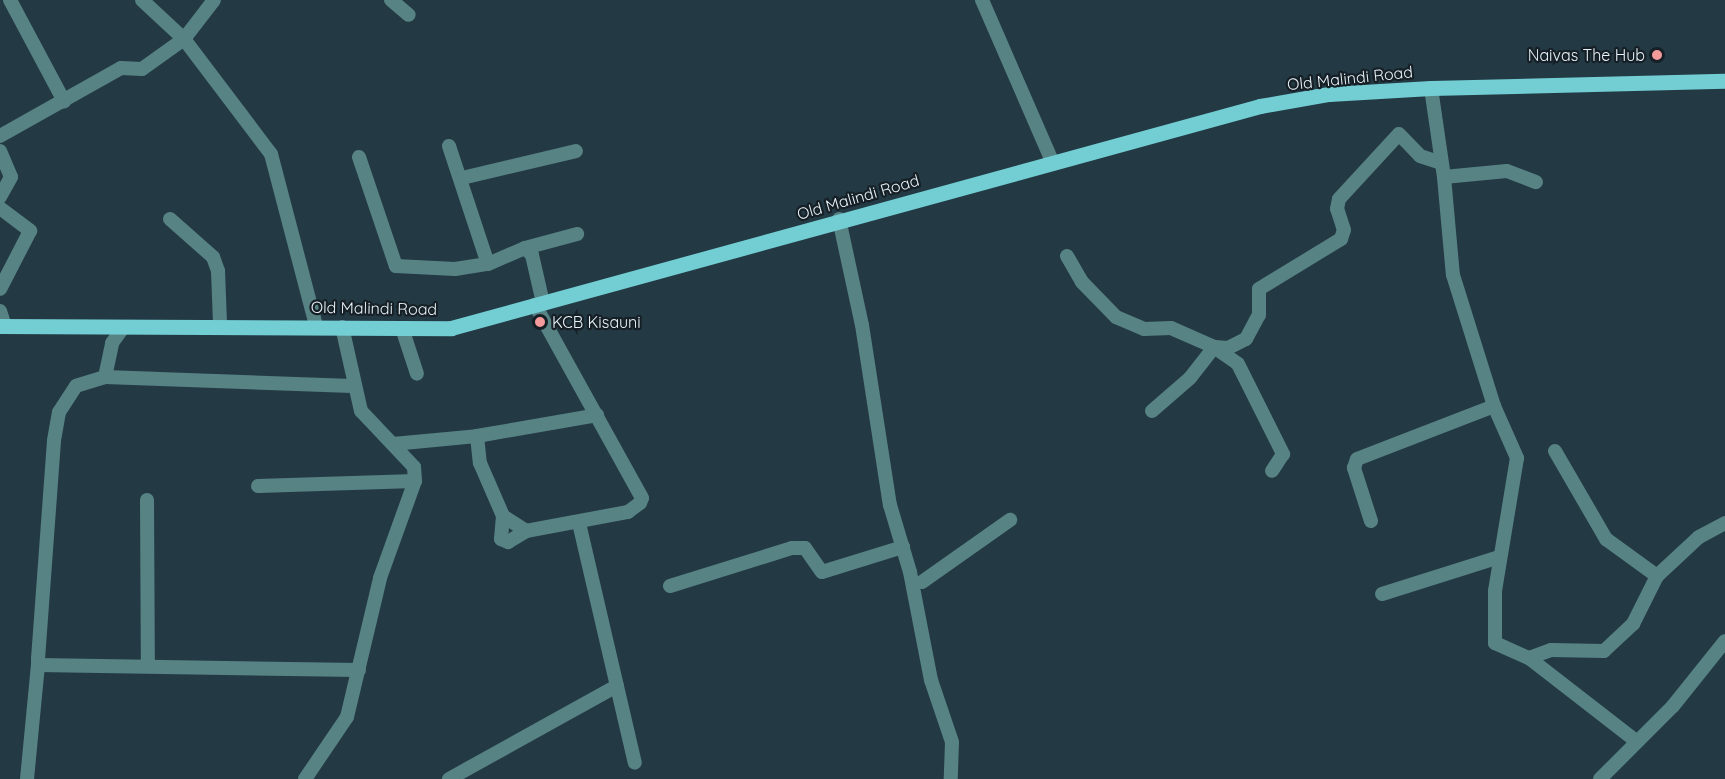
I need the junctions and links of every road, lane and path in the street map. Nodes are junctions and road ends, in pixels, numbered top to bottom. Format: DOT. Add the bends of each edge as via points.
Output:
graph roads {
  1 [pos="10,0"];
  2 [pos="142,0"];
  3 [pos="214,0"];
  4 [pos="391,0"];
  5 [pos="982,0"];
  6 [pos="409,15"];
  7 [pos="184,39"];
  8 [pos="1725,81"];
  9 [pos="1431,88"];
  10 [pos="64,101"];
  11 [pos="0,136"];
  12 [pos="450,146"];
  13 [pos="0,151"];
  14 [pos="576,151"];
  15 [pos="359,157"];
  16 [pos="1052,161"];
  17 [pos="1441,163"];
  18 [pos="1444,177"];
  19 [pos="462,178"];
  20 [pos="1536,182"];
  21 [pos="0,197"];
  22 [pos="0,208"];
  23 [pos="170,219"];
  24 [pos="838,219"];
  25 [pos="577,234"];
  26 [pos="525,248"];
  27 [pos="1067,256"];
  28 [pos="488,264"];
  29 [pos="0,289"];
  30 [pos="539,304"];
  31 [pos="2,321"];
  32 [pos="220,324"];
  33 [pos="316,325"];
  34 [pos="342,327"];
  35 [pos="123,328"];
  36 [pos="402,328"];
  37 [pos="1214,347"];
  38 [pos="417,374"];
  39 [pos="105,377"];
  40 [pos="352,386"];
  41 [pos="1494,406"];
  42 [pos="1152,411"];
  43 [pos="597,415"];
  44 [pos="477,436"];
  45 [pos="393,444"];
  46 [pos="1555,451"];
  47 [pos="1272,471"];
  48 [pos="415,481"];
  49 [pos="258,486"];
  50 [pos="147,500"];
  51 [pos="503,516"];
  52 [pos="1010,520"];
  53 [pos="1371,521"];
  54 [pos="579,523"];
  55 [pos="1725,523"];
  56 [pos="526,531"];
  57 [pos="903,547"];
  58 [pos="1499,557"];
  59 [pos="1658,576"];
  60 [pos="922,582"];
  61 [pos="670,586"];
  62 [pos="1382,594"];
  63 [pos="1725,641"];
  64 [pos="1529,658"];
  65 [pos="38,665"];
  66 [pos="148,666"];
  67 [pos="359,670"];
  68 [pos="617,686"];
  69 [pos="1636,741"];
  70 [pos="635,763"];
  71 [pos="27,779"];
  72 [pos="305,779"];
  73 [pos="449,779"];
  74 [pos="951,779"];
  75 [pos="1600,779"];
  1 -- 10 [label="street"];
  2 -- 7 [label="street"];
  3 -- 7 [label="street"];
  4 -- 6 [label="street"];
  5 -- 16 [label="street"];
  7 -- 10 [label="street" via="142,69 121,68"];
  7 -- 33 [label="street" via="271,154"];
  8 -- 9 [label="main road, Old Malindi Road"];
  9 -- 16 [label="main road, Old Malindi Road" via="1329,94 1260,106"];
  9 -- 17 [label="street"];
  10 -- 11 [label="street"];
  12 -- 19 [label="street"];
  13 -- 21 [label="street" via="11,177"];
  14 -- 19 [label="street"];
  15 -- 28 [label="street" via="396,266"];
  16 -- 24 [label="main road, Old Malindi Road"];
  17 -- 18 [label="street"];
  17 -- 37 [label="street" via="1420,156 1399,134 1339,199 1337,209 1344,230 1341,239 1259,289 1258,315 1244,341"];
  18 -- 20 [label="street" via="1507,171"];
  18 -- 41 [label="street" via="1453,275"];
  19 -- 28 [label="street"];
  22 -- 29 [label="street" via="30,231"];
  23 -- 32 [label="street" via="213,257 218,271"];
  24 -- 30 [label="main road, Old Malindi Road" via="692,265"];
  24 -- 57 [label="street" via="862,325 890,505"];
  25 -- 26 [label="street"];
  26 -- 28 [label="street"];
  26 -- 30 [label="street" via="532,255"];
  27 -- 37 [label="street" via="1082,282 1116,317 1144,329 1171,328"];
  30 -- 36 [label="main road, Old Malindi Road" via="451,328"];
  30 -- 43 [label="street"];
  31 -- 35 [label="main road, Old Malindi Road"];
  32 -- 33 [label="main road, Old Malindi Road"];
  32 -- 35 [label="main road, Old Malindi Road"];
  33 -- 34 [label="main road, Old Malindi Road"];
  34 -- 36 [label="main road, Old Malindi Road"];
  34 -- 40 [label="street"];
  35 -- 39 [label="street" via="112,343"];
  36 -- 38 [label="street"];
  37 -- 42 [label="street" via="1190,378"];
  37 -- 47 [label="street" via="1245,373 1273,430 1283,457"];
  39 -- 40 [label="street"];
  39 -- 65 [label="street" via="76,386 56,425 39,604"];
  40 -- 45 [label="street" via="361,411"];
  41 -- 53 [label="street" via="1390,442 1357,459 1354,468"];
  41 -- 58 [label="street" via="1516,458"];
  43 -- 44 [label="street"];
  43 -- 54 [label="street" via="642,498 637,508 628,512"];
  44 -- 45 [label="street"];
  44 -- 51 [label="street" via="480,463"];
  45 -- 48 [label="street" via="414,467"];
  46 -- 59 [label="street" via="1606,539"];
  48 -- 49 [label="street"];
  48 -- 67 [label="street" via="380,578"];
  50 -- 66 [label="street"];
  51 -- 56 [label="street"];
  51 -- 56 [label="street" via="501,539 508,542"];
  52 -- 60 [label="street"];
  54 -- 56 [label="street"];
  54 -- 68 [label="street"];
  55 -- 59 [label="street" via="1699,537"];
  57 -- 61 [label="street" via="822,572 805,548 780,550"];
  57 -- 74 [label="street" via="931,680 952,742"];
  58 -- 62 [label="street"];
  58 -- 64 [label="street" via="1495,643"];
  59 -- 64 [label="street" via="1633,624 1604,651 1551,650"];
  63 -- 69 [label="street" via="1673,706"];
  64 -- 69 [label="street"];
  65 -- 66 [label="street"];
  65 -- 71 [label="street"];
  66 -- 67 [label="street"];
  67 -- 72 [label="street" via="340,732"];
  68 -- 70 [label="street"];
  68 -- 73 [label="street"];
  69 -- 75 [label="street"];
}
